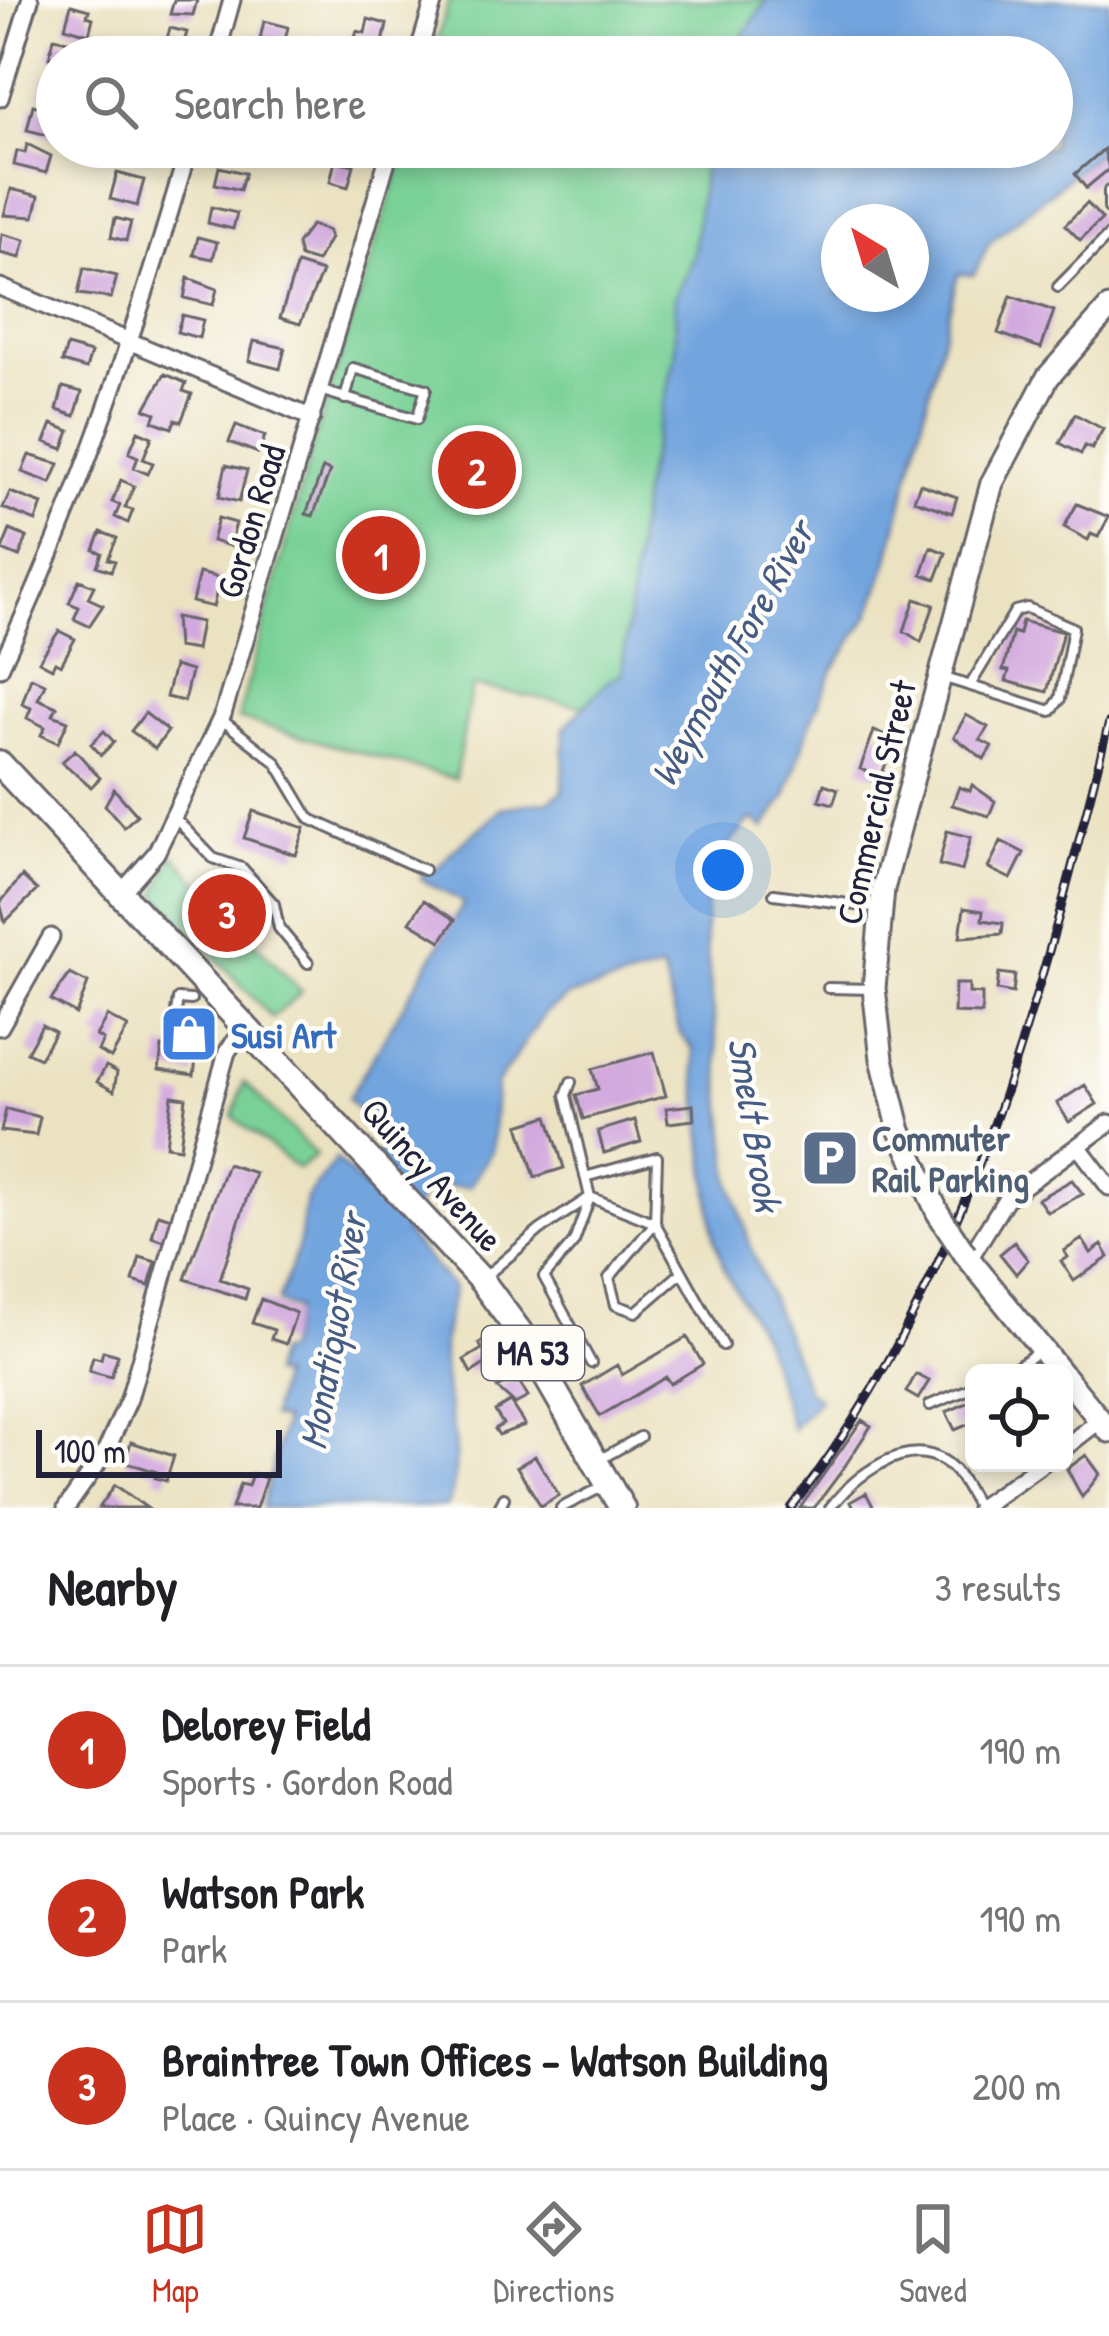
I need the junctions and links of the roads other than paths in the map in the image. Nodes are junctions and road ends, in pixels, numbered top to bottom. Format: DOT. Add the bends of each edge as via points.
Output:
graph roads {
  1 [pos="30,0"];
  2 [pos="232,0"];
  3 [pos="434,0"];
  4 [pos="222,36"];
  5 [pos="423,36"];
  6 [pos="0,98"];
  7 [pos="183,168"];
  8 [pos="385,168"];
  9 [pos="1109,191"];
  10 [pos="1109,208"];
  11 [pos="1109,236"];
  12 [pos="0,286"];
  13 [pos="1058,287"];
  14 [pos="1109,308"];
  15 [pos="133,340"];
  16 [pos="320,390"];
  17 [pos="345,399"];
  18 [pos="312,418"];
  19 [pos="0,668"];
  20 [pos="938,676"];
  21 [pos="970,684"];
  22 [pos="220,719"];
  23 [pos="0,764"];
  24 [pos="174,818"];
  25 [pos="424,870"];
  26 [pos="123,891"];
  27 [pos="774,894"];
  28 [pos="879,908"];
  29 [pos="51,937"];
  30 [pos="308,963"];
  31 [pos="828,988"];
  32 [pos="874,988"];
  33 [pos="191,1000"];
  34 [pos="246,1025"];
  35 [pos="0,1027"];
  36 [pos="171,1044"];
  37 [pos="571,1082"];
  38 [pos="1109,1124"];
  39 [pos="1078,1145"];
  40 [pos="585,1177"];
  41 [pos="1109,1187"];
  42 [pos="590,1198"];
  43 [pos="655,1223"];
  44 [pos="967,1256"];
  45 [pos="681,1273"];
  46 [pos="481,1280"];
  47 [pos="723,1346"];
  48 [pos="1042,1349"];
  49 [pos="591,1363"];
  50 [pos="1020,1364"];
  51 [pos="1054,1364"];
  52 [pos="1073,1387"];
  53 [pos="965,1391"];
  54 [pos="930,1405"];
  55 [pos="1104,1426"];
  56 [pos="640,1437"];
  57 [pos="1073,1443"];
  58 [pos="602,1472"];
  59 [pos="1029,1472"];
  60 [pos="504,1498"];
  61 [pos="66,1508"];
  62 [pos="499,1508"];
  63 [pos="561,1508"];
  64 [pos="622,1508"];
  65 [pos="830,1508"];
  66 [pos="979,1508"];
  1 -- 6 [label="street"];
  2 -- 4 [label="street"];
  3 -- 5 [label="street"];
  7 -- 15 [label="street"];
  8 -- 16 [label="street, Gordon Road"];
  9 -- 10 [label="lane"];
  11 -- 13 [label="lane"];
  12 -- 15 [label="street"];
  14 -- 20 [label="main road, Commercial Street" via="1048,377 999,465"];
  15 -- 18 [label="street"];
  15 -- 19 [label="street" via="58,545"];
  16 -- 17 [label="lane"];
  16 -- 18 [label="street, Gordon Road"];
  17 -- 17 [label="lane" via="418,419 426,389 352,368"];
  18 -- 22 [label="street, Gordon Road"];
  20 -- 21 [label="lane"];
  20 -- 28 [label="main road, Commercial Street"];
  21 -- 21 [label="lane" via="1051,711 1073,628 1027,608 1015,611"];
  22 -- 24 [label="street, Gordon Road"];
  22 -- 25 [label="lane" via="276,762 310,819"];
  23 -- 26 [label="main road, Quincy Avenue / MA 53"];
  24 -- 26 [label="street, Gordon Road" via="147,868"];
  24 -- 30 [label="lane" via="214,858 242,868"];
  26 -- 34 [label="main road, Quincy Avenue / MA 53"];
  27 -- 28 [label="lane"];
  28 -- 32 [label="main road, Commercial Street"];
  29 -- 35 [label="street"];
  31 -- 32 [label="lane"];
  32 -- 44 [label="main road, Commercial Street, bridge" via="890,1095 913,1163"];
  33 -- 36 [label="lane" via="178,999"];
  34 -- 46 [label="main road, Quincy Avenue / MA 53"];
  34 -- 61 [label="street" via="227,1052 129,1399 105,1453"];
  37 -- 40 [label="lane" via="566,1095"];
  38 -- 39 [label="street"];
  39 -- 41 [label="street"];
  39 -- 44 [label="street" via="999,1207"];
  40 -- 42 [label="lane"];
  40 -- 43 [label="lane" via="657,1157"];
  42 -- 43 [label="lane"];
  42 -- 46 [label="lane"];
  42 -- 49 [label="lane" via="574,1242 544,1277"];
  43 -- 45 [label="lane"];
  43 -- 45 [label="lane" via="609,1278 610,1295 626,1313 636,1312"];
  44 -- 48 [label="main road, Commercial Street"];
  45 -- 47 [label="lane"];
  46 -- 58 [label="main road, Quincy Avenue / MA 53"];
  48 -- 50 [label="lane"];
  48 -- 51 [label="main road, Commercial Street"];
  52 -- 55 [label="main road, Commercial Street"];
  53 -- 54 [label="lane"];
  55 -- 57 [label="street"];
  56 -- 58 [label="lane"];
  58 -- 63 [label="lane"];
  58 -- 64 [label="main road, Quincy Avenue / MA 53"];
  59 -- 66 [label="street"];
  60 -- 62 [label="lane"];
  65 -- 66 [label="lane" via="868,1471 919,1456 948,1464"];
}
